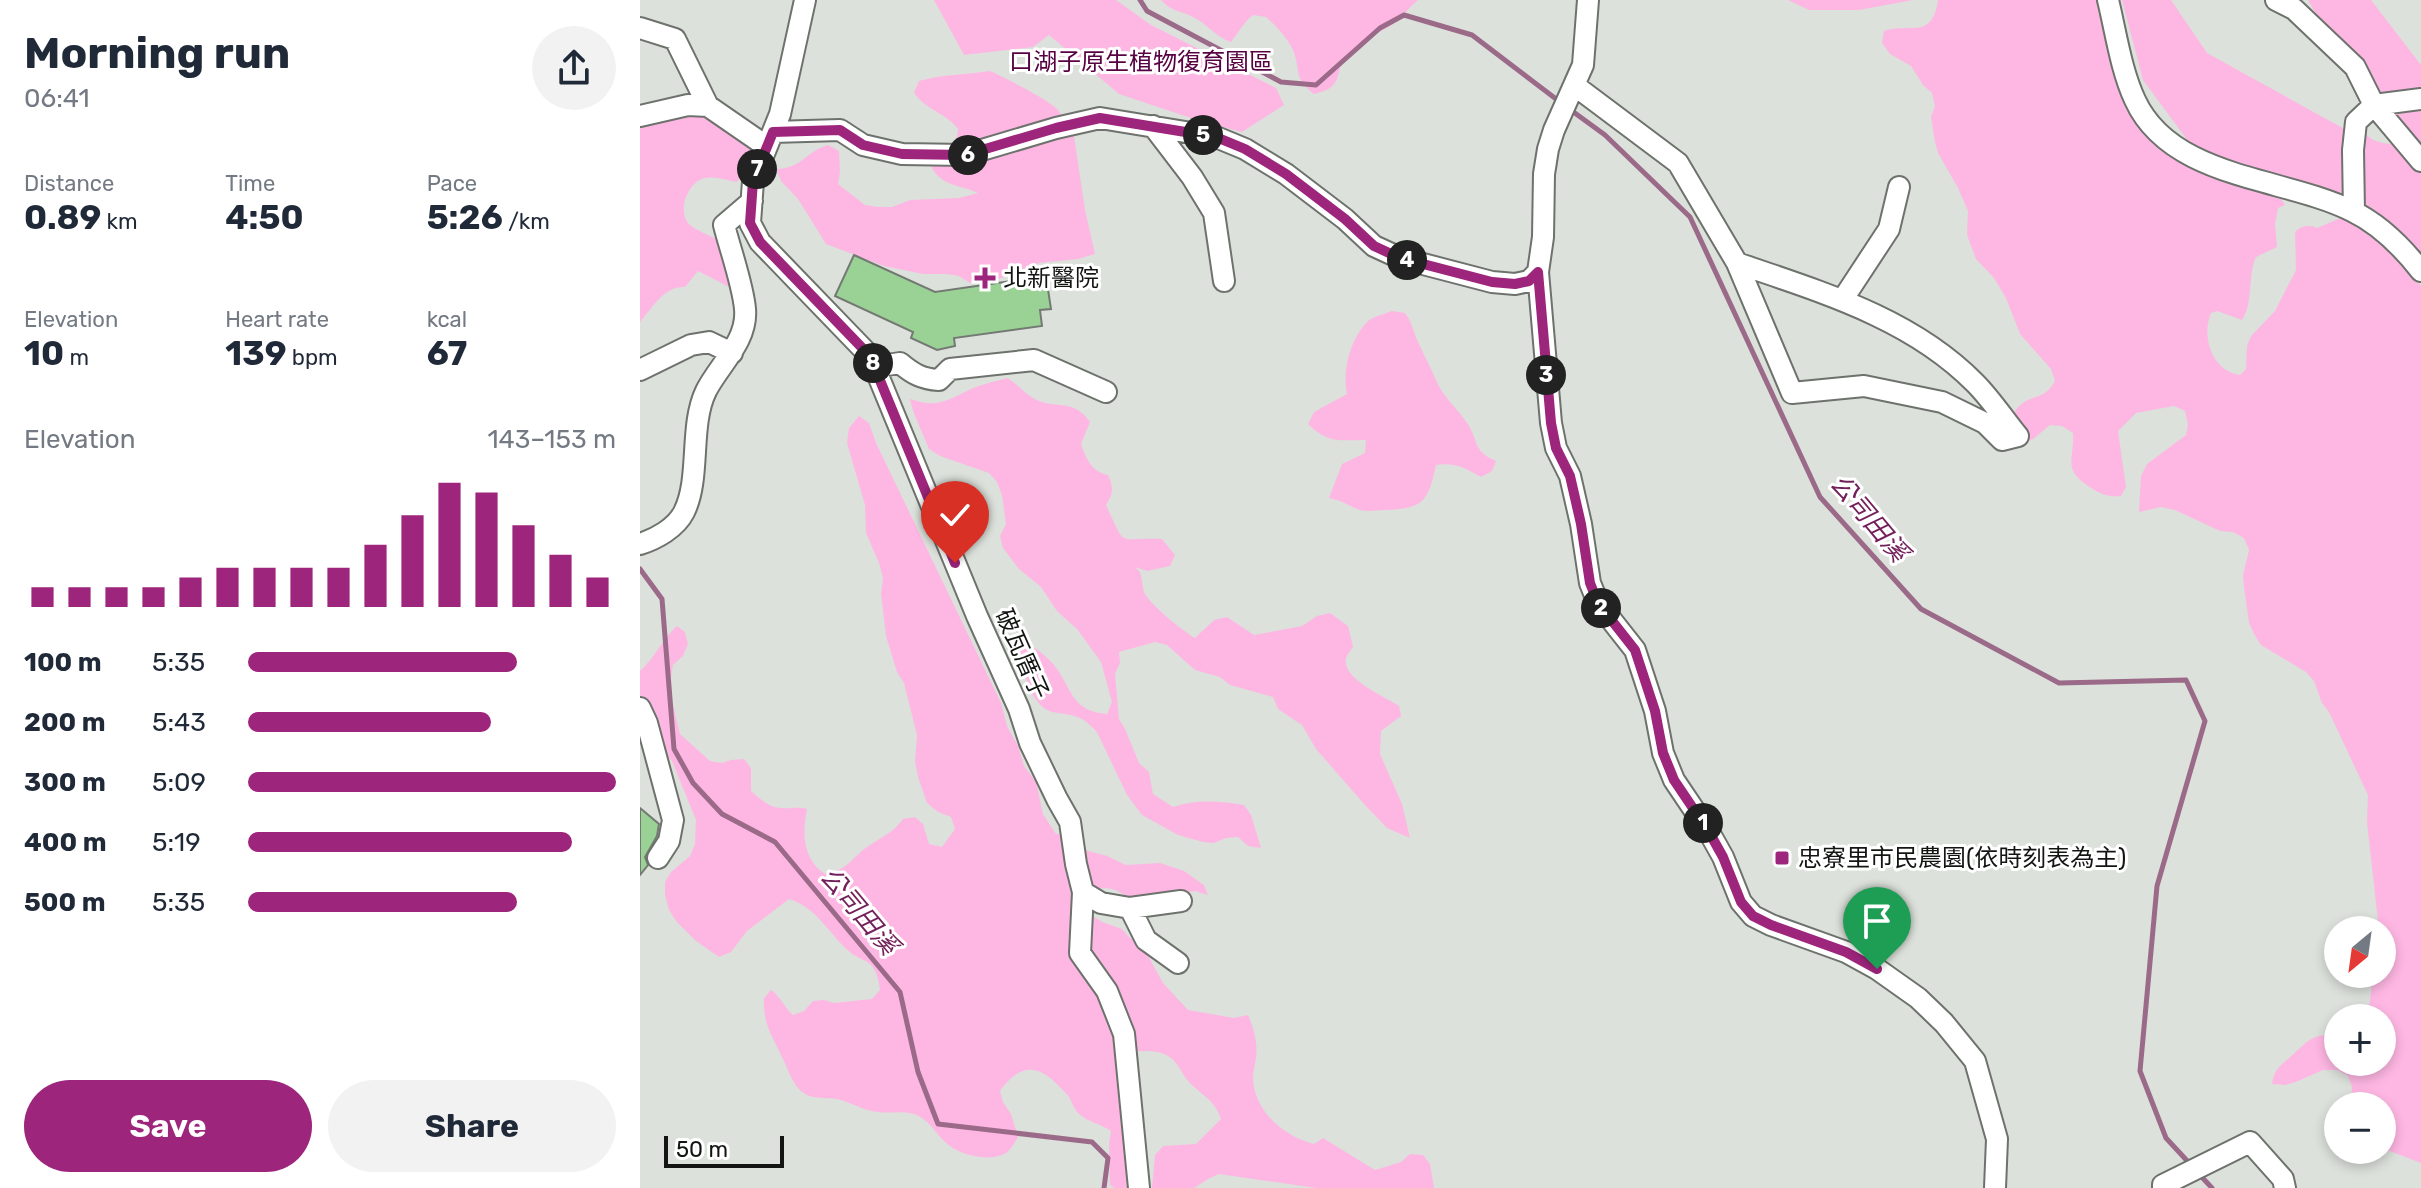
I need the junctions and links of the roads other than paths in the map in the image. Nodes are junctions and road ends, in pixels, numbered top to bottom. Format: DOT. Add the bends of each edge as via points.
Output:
graph roads {
  1 [pos="805,0"];
  2 [pos="1588,0"];
  3 [pos="2108,0"];
  4 [pos="2276,0"];
  5 [pos="640,28"];
  6 [pos="1572,92"];
  7 [pos="2421,99"];
  8 [pos="2374,105"];
  9 [pos="708,106"];
  10 [pos="640,116"];
  11 [pos="1153,126"];
  12 [pos="770,139"];
  13 [pos="2421,161"];
  14 [pos="1899,187"];
  15 [pos="752,201"];
  16 [pos="2354,212"];
  17 [pos="1737,263"];
  18 [pos="2421,271"];
  19 [pos="1538,272"];
  20 [pos="1224,281"];
  21 [pos="1843,299"];
  22 [pos="732,353"];
  23 [pos="874,367"];
  24 [pos="640,370"];
  25 [pos="1106,392"];
  26 [pos="647,542"];
  27 [pos="640,708"];
  28 [pos="658,858"];
  29 [pos="1083,892"];
  30 [pos="1181,901"];
  31 [pos="1130,908"];
  32 [pos="1178,963"];
  33 [pos="2170,1183"];
  34 [pos="1139,1188"];
  35 [pos="1995,1188"];
  36 [pos="2285,1188"];
  1 -- 12 [label="street, 破瓦厝子"];
  2 -- 6 [label="street" via="1583,65"];
  3 -- 16 [label="street" via="2135,102 2152,127 2177,148 2214,166"];
  4 -- 8 [label="street" via="2294,9 2355,67"];
  5 -- 9 [label="street" via="675,39"];
  6 -- 17 [label="street" via="1678,163"];
  6 -- 19 [label="street" via="1554,130 1544,174"];
  7 -- 8 [label="street"];
  8 -- 13 [label="street"];
  8 -- 16 [label="street" via="2356,122"];
  9 -- 10 [label="street"];
  9 -- 12 [label="street"];
  11 -- 12 [label="street" via="1100,118 965,155 902,154 863,145 840,130"];
  11 -- 19 [label="street" via="1216,137 1245,149 1286,174 1374,246 1400,258 1503,283 1529,281"];
  11 -- 20 [label="street" via="1214,213"];
  12 -- 15 [label="street, 破瓦厝子" via="753,181"];
  14 -- 21 [label="street" via="1889,229"];
  15 -- 22 [label="street" via="724,225 746,311"];
  15 -- 23 [label="street, 破瓦厝子" via="750,223 760,242 870,356"];
  16 -- 18 [label="street" via="2375,225"];
  17 -- 21 [label="street"];
  17 -- 21 [label="street" via="1792,393 1864,386 1942,402 1985,423 2002,440 2018,436 1976,383 1922,339"];
  19 -- 35 [label="street" via="1551,423 1570,476 1590,583 1598,603 1635,650 1674,780 1709,832 1741,902 1753,916 1877,969 1918,998 1975,1061 1997,1139"];
  22 -- 24 [label="street" via="709,342 691,345"];
  22 -- 26 [label="street" via="699,410 684,512"];
  23 -- 25 [label="street" via="900,363 924,379 939,380 950,369 1034,360"];
  23 -- 29 [label="street, 破瓦厝子" via="1030,743 1070,822"];
  27 -- 28 [label="street" via="673,820"];
  29 -- 31 [label="street" via="1101,903"];
  29 -- 34 [label="street, 破瓦厝子" via="1080,953 1107,991 1124,1034"];
  30 -- 31 [label="street"];
  31 -- 32 [label="street" via="1146,940"];
  33 -- 36 [label="street" via="2250,1142"];
}
